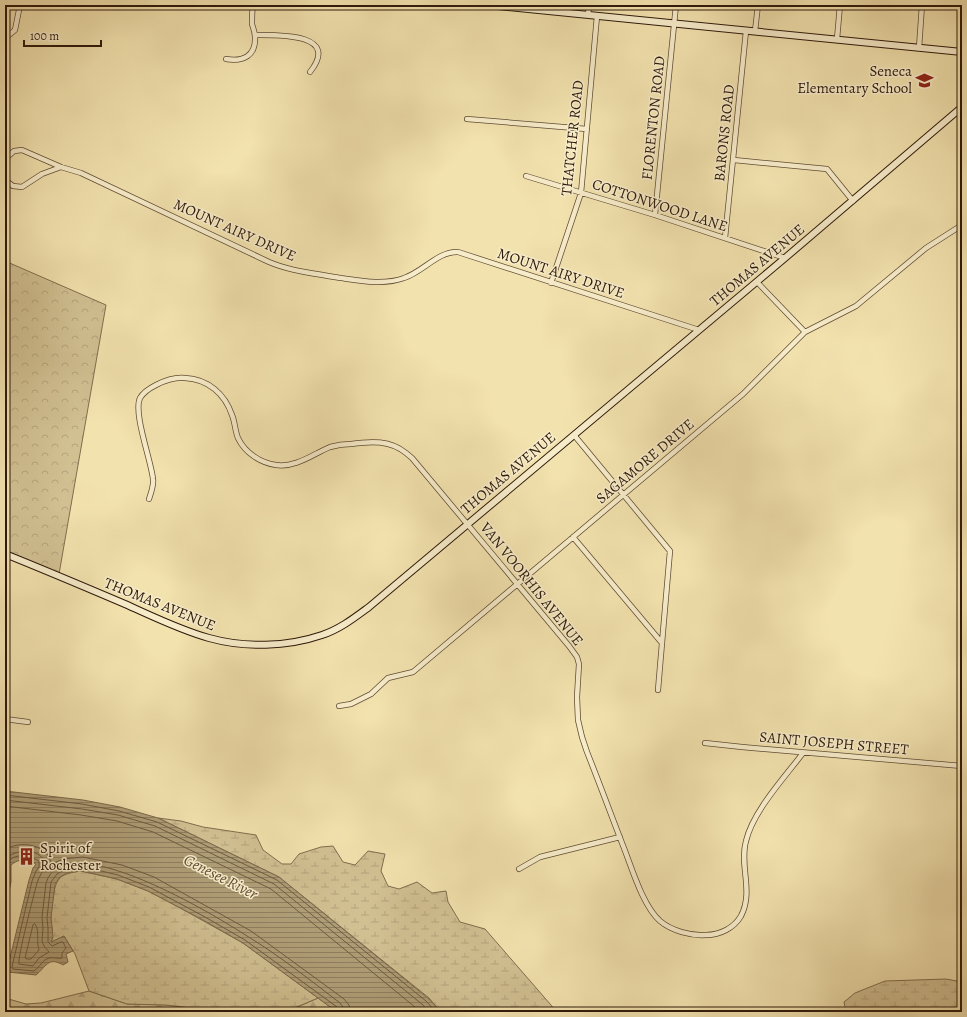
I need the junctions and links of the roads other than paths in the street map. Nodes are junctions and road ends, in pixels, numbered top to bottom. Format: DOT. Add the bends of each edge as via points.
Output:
graph roads {
  1 [pos="20,5"];
  2 [pos="253,5"];
  3 [pos="488,5"];
  4 [pos="492,5"];
  5 [pos="589,5"];
  6 [pos="676,5"];
  7 [pos="758,5"];
  8 [pos="840,5"];
  9 [pos="922,5"];
  10 [pos="588,15"];
  11 [pos="597,16"];
  12 [pos="674,23"];
  13 [pos="746,30"];
  14 [pos="756,31"];
  15 [pos="5,35"];
  16 [pos="255,35"];
  17 [pos="837,40"];
  18 [pos="919,48"];
  19 [pos="962,52"];
  20 [pos="226,59"];
  21 [pos="310,72"];
  22 [pos="962,107"];
  23 [pos="467,119"];
  24 [pos="587,129"];
  25 [pos="5,159"];
  26 [pos="734,160"];
  27 [pos="61,168"];
  28 [pos="526,176"];
  29 [pos="5,180"];
  30 [pos="581,193"];
  31 [pos="853,201"];
  32 [pos="655,216"];
  33 [pos="962,225"];
  34 [pos="725,238"];
  35 [pos="785,258"];
  36 [pos="757,282"];
  37 [pos="551,283"];
  38 [pos="699,330"];
  39 [pos="805,332"];
  40 [pos="574,435"];
  41 [pos="624,495"];
  42 [pos="149,499"];
  43 [pos="468,524"];
  44 [pos="573,537"];
  45 [pos="5,554"];
  46 [pos="518,584"];
  47 [pos="662,643"];
  48 [pos="658,690"];
  49 [pos="339,706"];
  50 [pos="5,719"];
  51 [pos="28,722"];
  52 [pos="705,742"];
  53 [pos="803,753"];
  54 [pos="962,766"];
  55 [pos="620,837"];
  56 [pos="520,869"];
  1 -- 15 [label="street" via="15,30"];
  2 -- 16 [label="street"];
  3 -- 4 [label="main road"];
  4 -- 10 [label="main road"];
  5 -- 10 [label="street"];
  6 -- 12 [label="street, FLORENTON ROAD"];
  7 -- 14 [label="street"];
  8 -- 17 [label="street"];
  9 -- 18 [label="street"];
  10 -- 11 [label="main road"];
  11 -- 12 [label="main road"];
  11 -- 24 [label="street, THATCHER ROAD"];
  12 -- 13 [label="main road"];
  12 -- 32 [label="street, FLORENTON ROAD"];
  13 -- 14 [label="main road"];
  13 -- 26 [label="street, BARONS ROAD"];
  14 -- 17 [label="main road"];
  16 -- 20 [label="street" via="254,48 248,56 237,61"];
  16 -- 21 [label="street" via="281,35 314,43 318,48 318,56"];
  17 -- 18 [label="main road"];
  18 -- 19 [label="main road"];
  22 -- 31 [label="main road, THOMAS AVENUE"];
  23 -- 24 [label="street"];
  24 -- 30 [label="street, THATCHER ROAD"];
  25 -- 27 [label="street, MOUNT AIRY DRIVE" via="14,151 22,150"];
  26 -- 31 [label="street" via="827,169"];
  26 -- 34 [label="street, BARONS ROAD"];
  27 -- 29 [label="street" via="42,174 22,186 13,186"];
  27 -- 37 [label="street, MOUNT AIRY DRIVE" via="72,169 269,262 299,272 363,282 393,281 415,274 443,254 458,252"];
  28 -- 30 [label="street, COTTONWOOD LANE"];
  30 -- 32 [label="street, COTTONWOOD LANE"];
  30 -- 37 [label="street, THATCHER ROAD"];
  31 -- 35 [label="main road, THOMAS AVENUE"];
  32 -- 34 [label="street, COTTONWOOD LANE"];
  33 -- 39 [label="street, SAGAMORE DRIVE" via="926,248 856,306"];
  34 -- 35 [label="street, COTTONWOOD LANE"];
  35 -- 36 [label="main road, THOMAS AVENUE"];
  36 -- 38 [label="main road, THOMAS AVENUE"];
  36 -- 39 [label="street"];
  37 -- 38 [label="street, MOUNT AIRY DRIVE"];
  38 -- 40 [label="main road, THOMAS AVENUE"];
  39 -- 41 [label="street, SAGAMORE DRIVE" via="743,394"];
  40 -- 41 [label="street"];
  40 -- 43 [label="main road, THOMAS AVENUE"];
  41 -- 44 [label="street, SAGAMORE DRIVE"];
  41 -- 47 [label="street" via="670,552"];
  42 -- 43 [label="street, VAN VOORHIS AVENUE" via="154,480 139,403 144,394 154,386 184,378 206,383 219,393 230,408 239,440 258,459 287,465 337,445 372,442 389,444 412,458"];
  43 -- 45 [label="main road, THOMAS AVENUE" via="352,620 322,635 283,643 239,644 208,638"];
  43 -- 46 [label="street, VAN VOORHIS AVENUE"];
  44 -- 46 [label="street, SAGAMORE DRIVE"];
  44 -- 47 [label="street"];
  46 -- 49 [label="street, SAGAMORE DRIVE" via="413,672 388,678 371,694 351,704"];
  46 -- 55 [label="street, VAN VOORHIS AVENUE" via="577,657 578,720 582,737"];
  47 -- 48 [label="street"];
  50 -- 51 [label="street"];
  52 -- 53 [label="street, SAINT JOSEPH STREET"];
  53 -- 54 [label="street, SAINT JOSEPH STREET"];
  53 -- 55 [label="street, VAN VOORHIS AVENUE" via="763,806 749,831 744,851 747,897 740,917 727,930 700,935 679,931 660,921 643,896"];
  55 -- 56 [label="street" via="540,858"];
}
